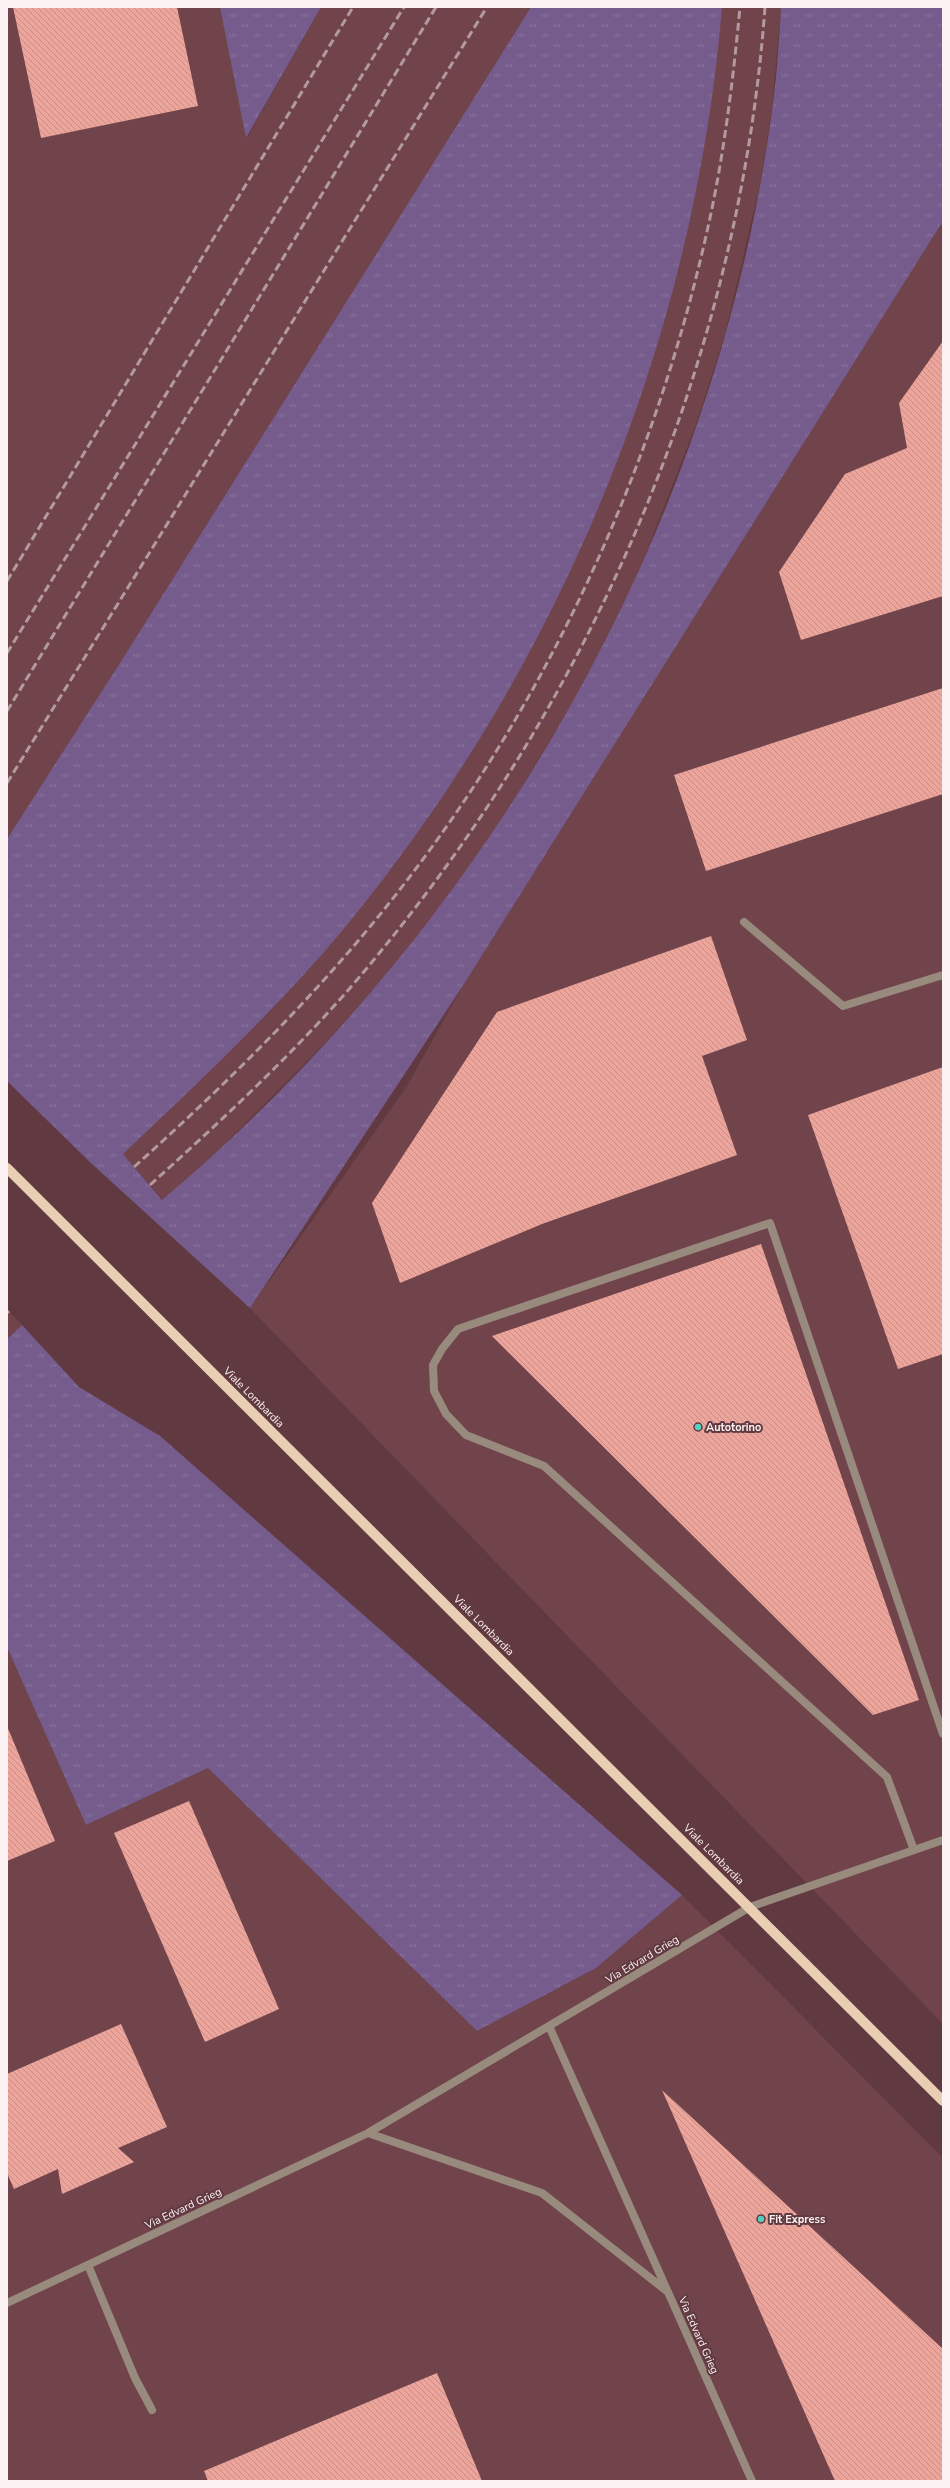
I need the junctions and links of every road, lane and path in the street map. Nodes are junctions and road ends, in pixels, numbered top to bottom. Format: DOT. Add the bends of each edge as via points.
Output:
graph roads {
  1 [pos="744,922"];
  2 [pos="943,975"];
  3 [pos="7,1168"];
  4 [pos="943,1734"];
  5 [pos="943,1840"];
  6 [pos="914,1850"];
  7 [pos="750,1907"];
  8 [pos="549,2026"];
  9 [pos="943,2101"];
  10 [pos="368,2133"];
  11 [pos="88,2265"];
  12 [pos="668,2292"];
  13 [pos="7,2303"];
  14 [pos="152,2410"];
  15 [pos="752,2481"];
  1 -- 2 [label="street" via="843,1006"];
  3 -- 7 [label="main road, Viale Lombardia"];
  4 -- 6 [label="street" via="770,1223 458,1329 433,1365 434,1391 446,1414 466,1435 544,1466 887,1777"];
  5 -- 6 [label="street, Via Edvard Grieg"];
  6 -- 7 [label="street, Via Edvard Grieg"];
  7 -- 8 [label="street, Via Edvard Grieg"];
  7 -- 9 [label="main road, Viale Lombardia"];
  8 -- 10 [label="street, Via Edvard Grieg"];
  8 -- 12 [label="street"];
  10 -- 11 [label="street, Via Edvard Grieg"];
  10 -- 12 [label="street, Via Edvard Grieg" via="542,2193"];
  11 -- 13 [label="street, Via Edvard Grieg"];
  11 -- 14 [label="street" via="135,2378"];
  12 -- 15 [label="street, Via Edvard Grieg"];
}
